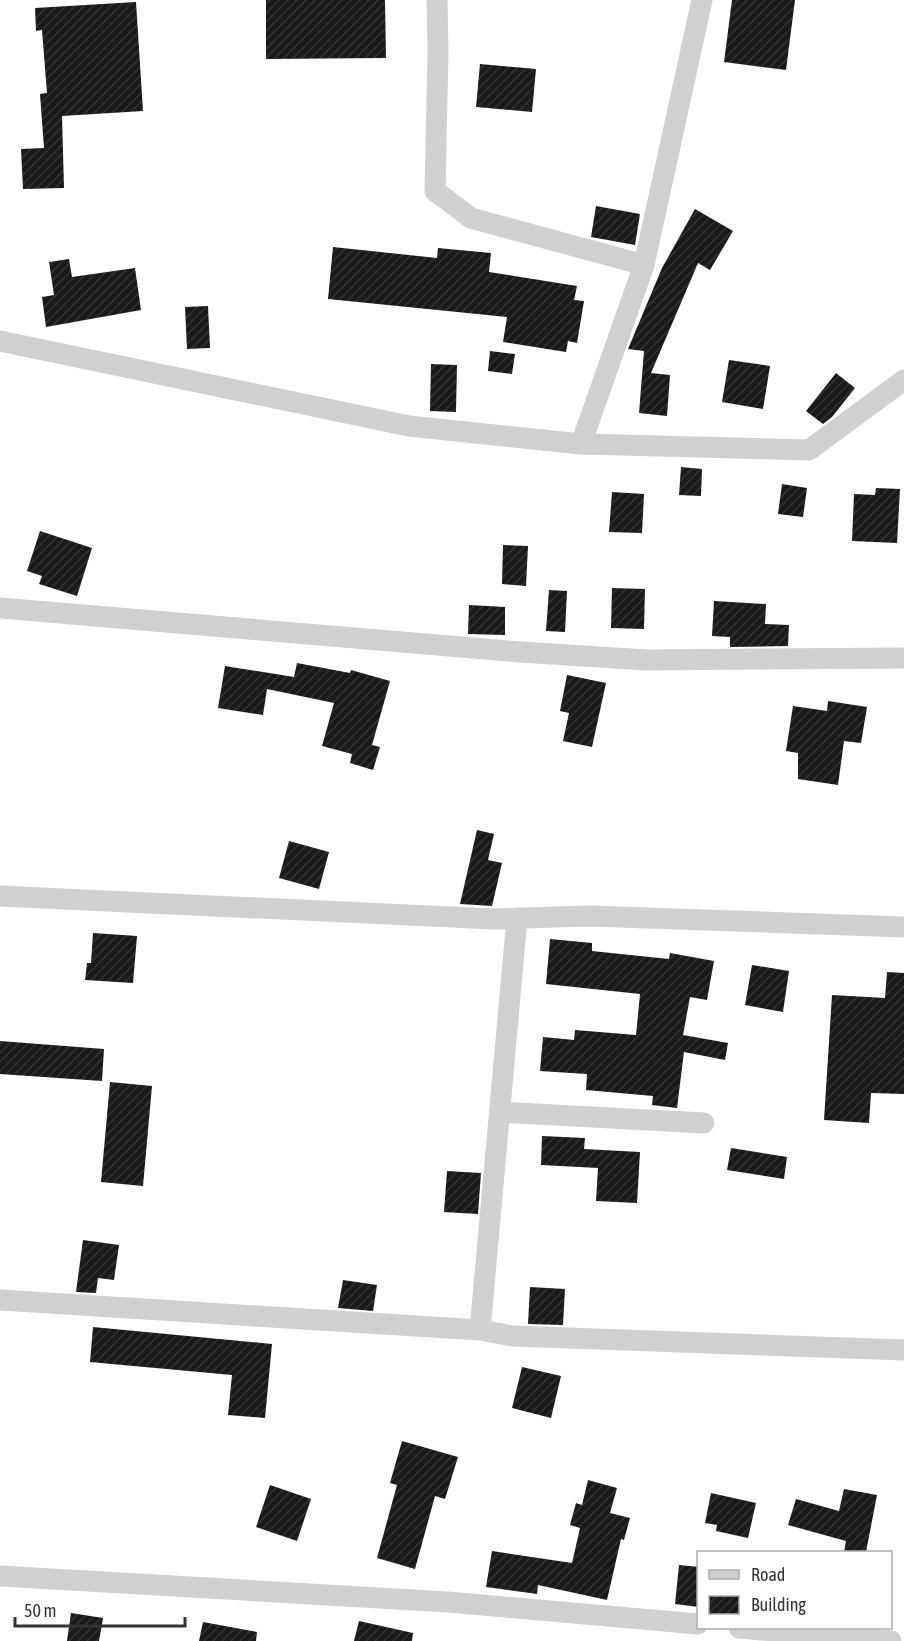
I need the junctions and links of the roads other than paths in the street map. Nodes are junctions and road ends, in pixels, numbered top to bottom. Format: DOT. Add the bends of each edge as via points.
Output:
graph roads {
  1 [pos="437,0"];
  2 [pos="702,0"];
  3 [pos="644,265"];
  4 [pos="0,341"];
  5 [pos="904,380"];
  6 [pos="580,444"];
  7 [pos="0,608"];
  8 [pos="904,658"];
  9 [pos="0,896"];
  10 [pos="517,918"];
  11 [pos="904,927"];
  12 [pos="500,1112"];
  13 [pos="704,1122"];
  14 [pos="0,1300"];
  15 [pos="480,1330"];
  16 [pos="904,1350"];
  17 [pos="0,1576"];
  18 [pos="697,1624"];
  19 [pos="751,1629"];
  20 [pos="891,1641"];
  1 -- 3 [label="street" via="435,191 471,218"];
  2 -- 3 [label="street"];
  3 -- 6 [label="street"];
  4 -- 6 [label="street" via="409,426"];
  5 -- 6 [label="street" via="809,450"];
  7 -- 8 [label="street" via="647,660"];
  9 -- 10 [label="street"];
  10 -- 11 [label="street" via="589,916"];
  10 -- 12 [label="street"];
  12 -- 13 [label="street"];
  12 -- 15 [label="street"];
  14 -- 15 [label="street"];
  15 -- 16 [label="street" via="513,1336"];
  17 -- 18 [label="street" via="448,1602"];
  19 -- 20 [label="street"];
}
